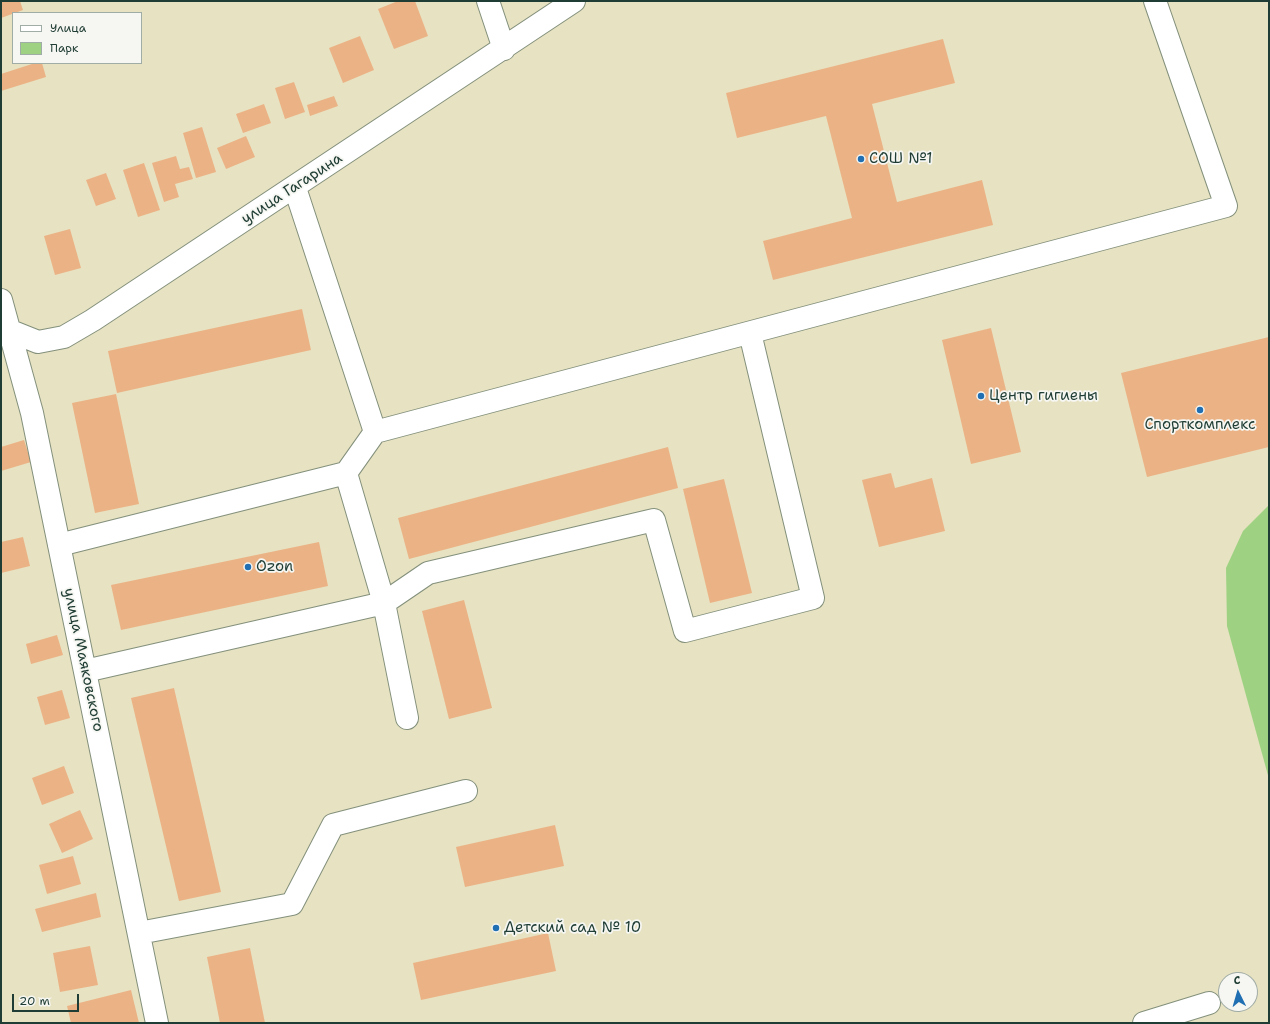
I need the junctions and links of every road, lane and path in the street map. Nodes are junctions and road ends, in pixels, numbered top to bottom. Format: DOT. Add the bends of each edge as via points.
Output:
graph roads {
  1 [pos="488,1"];
  2 [pos="574,1"];
  3 [pos="1155,1"];
  4 [pos="504,49"];
  5 [pos="295,188"];
  6 [pos="1,300"];
  7 [pos="5,332"];
  8 [pos="750,333"];
  9 [pos="375,432"];
  10 [pos="346,473"];
  11 [pos="59,545"];
  12 [pos="384,603"];
  13 [pos="85,671"];
  14 [pos="407,718"];
  15 [pos="466,791"];
  16 [pos="139,934"];
  17 [pos="1209,1003"];
  18 [pos="157,1023"];
  19 [pos="1144,1023"];
  1 -- 4 [label="street"];
  2 -- 4 [label="street, улица Гагарина"];
  3 -- 8 [label="street" via="1226,206"];
  4 -- 5 [label="street, улица Гагарина"];
  5 -- 7 [label="street, улица Гагарина" via="64,337 38,342"];
  5 -- 9 [label="street"];
  6 -- 7 [label="street, улица Маяковского"];
  7 -- 11 [label="street, улица Маяковского" via="32,413"];
  8 -- 9 [label="street"];
  8 -- 12 [label="street" via="813,598 685,631 654,520 428,573"];
  9 -- 10 [label="street"];
  10 -- 11 [label="street"];
  10 -- 12 [label="street"];
  11 -- 13 [label="street, улица Маяковского"];
  12 -- 13 [label="street"];
  12 -- 14 [label="street"];
  13 -- 16 [label="street, улица Маяковского"];
  15 -- 16 [label="street" via="333,825 292,904"];
  16 -- 18 [label="street, улица Маяковского"];
  17 -- 19 [label="street"];
}
